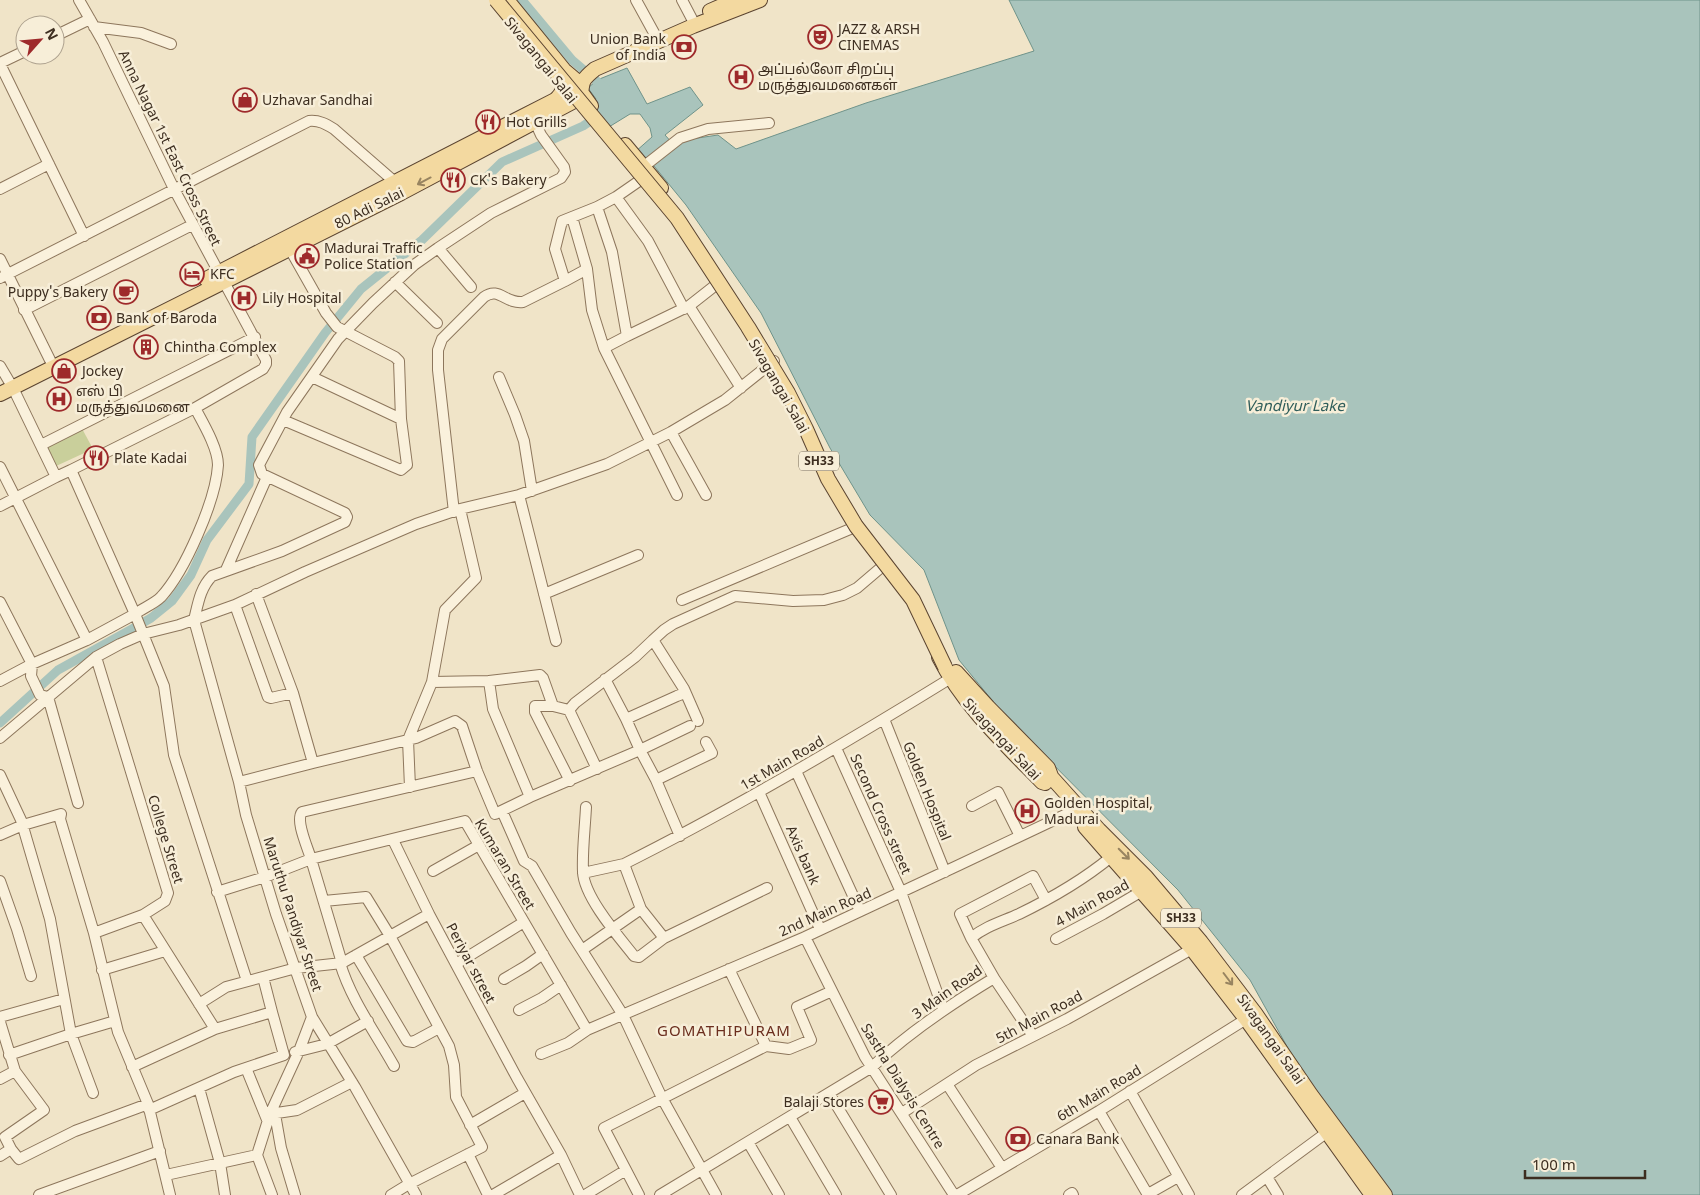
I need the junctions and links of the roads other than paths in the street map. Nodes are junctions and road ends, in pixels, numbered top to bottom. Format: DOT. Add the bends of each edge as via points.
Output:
graph roads {
  1 [pos="79,0"];
  2 [pos="494,0"];
  3 [pos="502,0"];
  4 [pos="506,0"];
  5 [pos="636,0"];
  6 [pos="682,0"];
  7 [pos="735,0"];
  8 [pos="760,0"];
  9 [pos="693,22"];
  10 [pos="92,23"];
  11 [pos="65,32"];
  12 [pos="658,39"];
  13 [pos="171,44"];
  14 [pos="15,56"];
  15 [pos="0,63"];
  16 [pos="579,93"];
  17 [pos="535,122"];
  18 [pos="769,123"];
  19 [pos="49,164"];
  20 [pos="640,172"];
  21 [pos="398,188"];
  22 [pos="0,189"];
  23 [pos="174,190"];
  24 [pos="616,197"];
  25 [pos="598,207"];
  26 [pos="572,217"];
  27 [pos="192,225"];
  28 [pos="84,236"];
  29 [pos="287,243"];
  30 [pos="438,248"];
  31 [pos="0,259"];
  32 [pos="588,269"];
  33 [pos="3,276"];
  34 [pos="220,277"];
  35 [pos="565,281"];
  36 [pos="395,282"];
  37 [pos="717,284"];
  38 [pos="471,287"];
  39 [pos="686,307"];
  40 [pos="24,310"];
  41 [pos="437,323"];
  42 [pos="341,329"];
  43 [pos="627,336"];
  44 [pos="255,337"];
  45 [pos="604,348"];
  46 [pos="50,360"];
  47 [pos="771,362"];
  48 [pos="0,366"];
  49 [pos="312,377"];
  50 [pos="499,377"];
  51 [pos="5,386"];
  52 [pos="742,388"];
  53 [pos="195,408"];
  54 [pos="401,419"];
  55 [pos="283,420"];
  56 [pos="671,432"];
  57 [pos="651,442"];
  58 [pos="41,445"];
  59 [pos="0,467"];
  60 [pos="71,470"];
  61 [pos="267,477"];
  62 [pos="56,478"];
  63 [pos="532,491"];
  64 [pos="677,495"];
  65 [pos="706,495"];
  66 [pos="519,496"];
  67 [pos="15,498"];
  68 [pos="0,506"];
  69 [pos="457,511"];
  70 [pos="855,527"];
  71 [pos="638,555"];
  72 [pos="884,565"];
  73 [pos="226,570"];
  74 [pos="256,594"];
  75 [pos="544,594"];
  76 [pos="682,600"];
  77 [pos="0,602"];
  78 [pos="234,605"];
  79 [pos="136,616"];
  80 [pos="194,620"];
  81 [pos="142,632"];
  82 [pos="87,640"];
  83 [pos="653,640"];
  84 [pos="556,641"];
  85 [pos="96,657"];
  86 [pos="32,664"];
  87 [pos="948,670"];
  88 [pos="605,679"];
  89 [pos="0,681"];
  90 [pos="489,681"];
  91 [pos="432,682"];
  92 [pos="684,690"];
  93 [pos="292,693"];
  94 [pos="44,696"];
  95 [pos="553,706"];
  96 [pos="569,710"];
  97 [pos="884,719"];
  98 [pos="626,720"];
  99 [pos="0,738"];
  100 [pos="408,740"];
  101 [pos="706,742"];
  102 [pos="836,748"];
  103 [pos="640,750"];
  104 [pos="313,763"];
  105 [pos="597,769"];
  106 [pos="477,771"];
  107 [pos="796,771"];
  108 [pos="0,775"];
  109 [pos="1048,779"];
  110 [pos="656,780"];
  111 [pos="570,781"];
  112 [pos="239,782"];
  113 [pos="410,787"];
  114 [pos="759,792"];
  115 [pos="530,797"];
  116 [pos="78,803"];
  117 [pos="972,806"];
  118 [pos="586,807"];
  119 [pos="502,811"];
  120 [pos="1071,812"];
  121 [pos="23,825"];
  122 [pos="0,834"];
  123 [pos="680,836"];
  124 [pos="1020,836"];
  125 [pos="393,840"];
  126 [pos="479,845"];
  127 [pos="1111,857"];
  128 [pos="311,859"];
  129 [pos="624,864"];
  130 [pos="433,871"];
  131 [pos="945,872"];
  132 [pos="583,873"];
  133 [pos="265,877"];
  134 [pos="0,881"];
  135 [pos="767,888"];
  136 [pos="1142,891"];
  137 [pos="218,892"];
  138 [pos="901,892"];
  139 [pos="1046,900"];
  140 [pos="324,901"];
  141 [pos="641,909"];
  142 [pos="860,911"];
  143 [pos="429,914"];
  144 [pos="143,915"];
  145 [pos="524,922"];
  146 [pos="613,929"];
  147 [pos="820,930"];
  148 [pos="94,933"];
  149 [pos="390,936"];
  150 [pos="805,937"];
  151 [pos="664,938"];
  152 [pos="971,938"];
  153 [pos="1056,939"];
  154 [pos="1192,949"];
  155 [pos="582,950"];
  156 [pos="165,951"];
  157 [pos="356,954"];
  158 [pos="543,954"];
  159 [pos="341,963"];
  160 [pos="456,964"];
  161 [pos="296,968"];
  162 [pos="729,969"];
  163 [pos="102,970"];
  164 [pos="31,976"];
  165 [pos="262,977"];
  166 [pos="994,978"];
  167 [pos="504,979"];
  168 [pos="247,981"];
  169 [pos="561,985"];
  170 [pos="832,991"];
  171 [pos="64,999"];
  172 [pos="199,1004"];
  173 [pos="943,1009"];
  174 [pos="519,1010"];
  175 [pos="272,1012"];
  176 [pos="624,1015"];
  177 [pos="1250,1016"];
  178 [pos="0,1017"];
  179 [pos="312,1017"];
  180 [pos="115,1021"];
  181 [pos="368,1021"];
  182 [pos="0,1022"];
  183 [pos="439,1028"];
  184 [pos="215,1029"];
  185 [pos="587,1030"];
  186 [pos="70,1034"];
  187 [pos="1033,1036"];
  188 [pos="327,1044"];
  189 [pos="766,1046"];
  190 [pos="299,1051"];
  191 [pos="284,1054"];
  192 [pos="541,1054"];
  193 [pos="9,1055"];
  194 [pos="394,1066"];
  195 [pos="132,1067"];
  196 [pos="872,1067"];
  197 [pos="246,1068"];
  198 [pos="15,1070"];
  199 [pos="0,1079"];
  200 [pos="352,1082"];
  201 [pos="947,1084"];
  202 [pos="198,1088"];
  203 [pos="1130,1091"];
  204 [pos="93,1093"];
  205 [pos="525,1093"];
  206 [pos="829,1093"];
  207 [pos="662,1098"];
  208 [pos="149,1107"];
  209 [pos="1098,1111"];
  210 [pos="902,1113"];
  211 [pos="790,1116"];
  212 [pos="271,1117"];
  213 [pos="470,1125"];
  214 [pos="3,1133"];
  215 [pos="1326,1133"];
  216 [pos="748,1142"];
  217 [pos="11,1149"];
  218 [pos="160,1151"];
  219 [pos="468,1154"];
  220 [pos="257,1155"];
  221 [pos="0,1156"];
  222 [pos="561,1156"];
  223 [pos="220,1163"];
  224 [pos="1002,1168"];
  225 [pos="626,1170"];
  226 [pos="701,1170"];
  227 [pos="166,1175"];
  228 [pos="1178,1176"];
  229 [pos="1267,1178"];
  230 [pos="409,1184"];
  231 [pos="1148,1194"];
  232 [pos="39,1195"];
  233 [pos="170,1195"];
  234 [pos="225,1195"];
  235 [pos="272,1195"];
  236 [pos="295,1195"];
  237 [pos="391,1195"];
  238 [pos="416,1195"];
  239 [pos="488,1195"];
  240 [pos="493,1195"];
  241 [pos="580,1195"];
  242 [pos="585,1195"];
  243 [pos="639,1195"];
  244 [pos="660,1195"];
  245 [pos="716,1195"];
  246 [pos="779,1195"];
  247 [pos="836,1195"];
  248 [pos="891,1195"];
  249 [pos="956,1195"];
  250 [pos="1070,1195"];
  251 [pos="1073,1195"];
  252 [pos="1189,1195"];
  253 [pos="1242,1195"];
  254 [pos="1278,1195"];
  255 [pos="1372,1195"];
  256 [pos="1385,1195"];
  1 -- 10 [label="street, Anna Nagar 1st East Cross Street"];
  2 -- 16 [label="main road, Sivagangai Salai"];
  2 -- 87 [label="main road, bridge" via="677,218 788,393 828,479 856,526 914,600"];
  3 -- 87 [label="main road, bridge" via="680,216 790,391 830,478 858,524 916,597"];
  4 -- 16 [label="main road, Sivagangai Salai"];
  5 -- 12 [label="street"];
  6 -- 9 [label="street"];
  7 -- 9 [label="main road, 80 Adi Salai"];
  8 -- 9 [label="main road, 80 Adi Salai"];
  9 -- 12 [label="main road, 80 Adi Salai"];
  10 -- 11 [label="street"];
  10 -- 13 [label="street" via="140,33"];
  10 -- 23 [label="street, Anna Nagar 1st East Cross Street"];
  12 -- 16 [label="main road, 80 Adi Salai" via="593,66"];
  14 -- 15 [label="street"];
  15 -- 19 [label="street"];
  16 -- 17 [label="main road, 80 Adi Salai"];
  16 -- 20 [label="main road, Sivagangai Salai / SH33"];
  16 -- 21 [label="main road, 80 Adi Salai" via="561,95"];
  17 -- 21 [label="main road, 80 Adi Salai, one-way"];
  17 -- 30 [label="street" via="564,167 561,178 491,213"];
  18 -- 20 [label="street" via="708,129 674,141"];
  19 -- 22 [label="street"];
  19 -- 28 [label="street"];
  20 -- 24 [label="street"];
  20 -- 37 [label="main road, Sivagangai Salai / SH33"];
  20 -- 47 [label="main road, Sivagangai Salai / SH33" via="682,214"];
  21 -- 23 [label="street" via="334,129 316,120"];
  21 -- 29 [label="main road, 80 Adi Salai"];
  23 -- 27 [label="street, Anna Nagar 1st East Cross Street"];
  23 -- 28 [label="street"];
  24 -- 25 [label="street"];
  24 -- 39 [label="street" via="648,240"];
  25 -- 26 [label="street"];
  25 -- 43 [label="street" via="612,252"];
  26 -- 32 [label="street"];
  26 -- 35 [label="street" via="562,221 555,249"];
  27 -- 34 [label="street, Anna Nagar 1st East Cross Street"];
  27 -- 40 [label="street"];
  28 -- 33 [label="street"];
  29 -- 34 [label="main road, 80 Adi Salai"];
  29 -- 42 [label="street" via="326,313"];
  30 -- 36 [label="street"];
  30 -- 38 [label="street"];
  31 -- 33 [label="street"];
  32 -- 35 [label="street"];
  32 -- 45 [label="street" via="592,310"];
  33 -- 40 [label="street"];
  34 -- 44 [label="street, Anna Nagar 1st East Cross Street"];
  34 -- 46 [label="main road, 80 Adi Salai"];
  34 -- 51 [label="main road, 80 Adi Salai"];
  35 -- 69 [label="street" via="523,302 515,303 490,292 442,339 438,350 438,370"];
  36 -- 41 [label="street"];
  36 -- 42 [label="street"];
  37 -- 39 [label="street"];
  37 -- 47 [label="main road, Sivagangai Salai / SH33"];
  39 -- 43 [label="street"];
  39 -- 52 [label="street"];
  40 -- 46 [label="street"];
  42 -- 49 [label="street"];
  42 -- 54 [label="street" via="399,361"];
  43 -- 45 [label="street"];
  44 -- 53 [label="street, Anna Nagar 1st East Cross Street" via="266,360 263,369"];
  44 -- 58 [label="street"];
  45 -- 57 [label="street"];
  46 -- 51 [label="main road, 80 Adi Salai"];
  47 -- 52 [label="street"];
  47 -- 70 [label="main road, Sivagangai Salai / SH33" via="827,480"];
  47 -- 109 [label="main road, Sivagangai Salai / SH33" via="792,390 832,477 860,524 917,596 948,661 972,691 1048,768"];
  48 -- 51 [label="street"];
  49 -- 54 [label="street"];
  49 -- 55 [label="street"];
  50 -- 63 [label="street" via="524,441"];
  51 -- 58 [label="street"];
  52 -- 56 [label="street"];
  53 -- 60 [label="street, Anna Nagar 1st East Cross Street"];
  53 -- 79 [label="street" via="213,445 218,464 209,508 175,578 160,598"];
  54 -- 55 [label="street" via="407,465 401,470"];
  55 -- 61 [label="street" via="259,465"];
  56 -- 57 [label="street"];
  56 -- 65 [label="street"];
  57 -- 63 [label="street" via="607,464"];
  57 -- 64 [label="street"];
  58 -- 62 [label="street"];
  59 -- 67 [label="street"];
  60 -- 62 [label="street, Anna Nagar 1st East Cross Street"];
  60 -- 79 [label="street"];
  61 -- 73 [label="street"];
  61 -- 73 [label="street" via="345,513 346,522 282,551"];
  62 -- 67 [label="street, Anna Nagar 1st East Cross Street"];
  63 -- 66 [label="street"];
  66 -- 69 [label="street"];
  66 -- 75 [label="street"];
  67 -- 68 [label="street, Anna Nagar 1st East Cross Street"];
  67 -- 82 [label="street"];
  69 -- 74 [label="street" via="416,524"];
  69 -- 91 [label="street" via="476,578 445,610"];
  70 -- 72 [label="main road, Sivagangai Salai / SH33"];
  70 -- 76 [label="street"];
  71 -- 75 [label="street"];
  72 -- 83 [label="street" via="857,588 824,600 735,596 673,624"];
  72 -- 87 [label="main road, Sivagangai Salai / SH33" via="912,600"];
  73 -- 80 [label="street" via="205,583"];
  74 -- 78 [label="street"];
  74 -- 93 [label="street"];
  75 -- 84 [label="street"];
  77 -- 86 [label="street"];
  78 -- 80 [label="street"];
  78 -- 93 [label="street" via="268,697"];
  79 -- 81 [label="street"];
  79 -- 82 [label="street"];
  80 -- 81 [label="street"];
  80 -- 112 [label="street, Maruthu Pandiyar Street"];
  81 -- 85 [label="street"];
  81 -- 137 [label="street" via="164,686 174,754"];
  82 -- 86 [label="street"];
  83 -- 88 [label="street"];
  83 -- 92 [label="street"];
  85 -- 94 [label="street"];
  85 -- 144 [label="street, College Street" via="168,893 165,901"];
  86 -- 89 [label="street"];
  86 -- 94 [label="street" via="31,676"];
  87 -- 97 [label="street, 1st Main Road"];
  87 -- 109 [label="main road, Sivagangai Salai / SH33"];
  88 -- 96 [label="street"];
  88 -- 98 [label="street"];
  90 -- 91 [label="street"];
  90 -- 95 [label="street" via="540,674"];
  90 -- 115 [label="street" via="493,709"];
  91 -- 100 [label="street"];
  92 -- 98 [label="street" via="682,694"];
  92 -- 103 [label="street" via="694,723"];
  93 -- 104 [label="street"];
  94 -- 99 [label="street"];
  94 -- 116 [label="street"];
  95 -- 96 [label="street"];
  95 -- 111 [label="street" via="538,705 534,708"];
  96 -- 105 [label="street"];
  97 -- 102 [label="street, 1st Main Road"];
  97 -- 131 [label="street, Golden Hospital"];
  98 -- 103 [label="street"];
  100 -- 104 [label="street"];
  100 -- 106 [label="street" via="455,721 462,726"];
  100 -- 113 [label="street"];
  101 -- 110 [label="street" via="712,754"];
  102 -- 107 [label="street, 1st Main Road"];
  102 -- 138 [label="street, Second Cross street"];
  103 -- 105 [label="street"];
  103 -- 110 [label="street"];
  104 -- 112 [label="street"];
  105 -- 111 [label="street"];
  106 -- 113 [label="street"];
  106 -- 119 [label="street" via="495,814"];
  107 -- 114 [label="street, 1st Main Road"];
  107 -- 142 [label="street"];
  108 -- 121 [label="street"];
  109 -- 120 [label="main road, Sivagangai Salai / SH33"];
  109 -- 177 [label="main road, Sivagangai Salai / SH33, one-way" via="1146,876 1201,942"];
  110 -- 123 [label="street"];
  111 -- 115 [label="street"];
  112 -- 133 [label="street, Maruthu Pandiyar Street"];
  113 -- 128 [label="street" via="302,812 299,821"];
  114 -- 123 [label="street, 1st Main Road"];
  114 -- 147 [label="street, Axis bank"];
  115 -- 119 [label="street"];
  117 -- 124 [label="street" via="998,792"];
  118 -- 132 [label="street"];
  119 -- 155 [label="street" via="524,861 532,866"];
  120 -- 124 [label="street, 2nd Main Road"];
  120 -- 127 [label="main road, Sivagangai Salai / SH33"];
  121 -- 122 [label="street"];
  121 -- 148 [label="street" via="61,814"];
  121 -- 171 [label="street" via="50,919"];
  123 -- 129 [label="street, 1st Main Road"];
  124 -- 131 [label="street, 2nd Main Road"];
  125 -- 126 [label="street, Kumaran Street" via="465,821"];
  125 -- 128 [label="street, Kumaran Street"];
  125 -- 143 [label="street, Periyar street"];
  126 -- 130 [label="street"];
  126 -- 145 [label="street, Kumaran Street"];
  127 -- 136 [label="main road, Sivagangai Salai / SH33"];
  127 -- 139 [label="street" via="1087,876"];
  128 -- 133 [label="street"];
  128 -- 140 [label="street"];
  129 -- 132 [label="street, 1st Main Road"];
  129 -- 141 [label="street"];
  131 -- 138 [label="street, 2nd Main Road"];
  132 -- 146 [label="street" via="589,893"];
  133 -- 137 [label="street"];
  133 -- 161 [label="street, Maruthu Pandiyar Street"];
  134 -- 164 [label="street"];
  135 -- 151 [label="street"];
  136 -- 153 [label="street, 4 Main Road"];
  136 -- 154 [label="main road, Sivagangai Salai / SH33"];
  137 -- 168 [label="street"];
  138 -- 142 [label="street, 2nd Main Road"];
  138 -- 173 [label="street, Second Cross street"];
  139 -- 152 [label="street" via="984,928"];
  139 -- 152 [label="street, 3 Main Road" via="1033,876 960,914"];
  140 -- 149 [label="street" via="366,897"];
  140 -- 159 [label="street"];
  141 -- 146 [label="street"];
  141 -- 151 [label="street"];
  142 -- 147 [label="street, 2nd Main Road"];
  143 -- 149 [label="street, Periyar street"];
  143 -- 160 [label="street, Periyar street"];
  144 -- 148 [label="street, College Street"];
  144 -- 156 [label="street"];
  145 -- 158 [label="street, Kumaran Street"];
  145 -- 160 [label="street"];
  146 -- 151 [label="street" via="636,957"];
  146 -- 155 [label="street"];
  147 -- 150 [label="street, 2nd Main Road"];
  148 -- 163 [label="street"];
  149 -- 157 [label="street, Periyar street"];
  149 -- 183 [label="street"];
  150 -- 162 [label="street, 2nd Main Road"];
  150 -- 170 [label="street, Sastha Dialysis Centre"];
  152 -- 166 [label="street, 3 Main Road"];
  154 -- 177 [label="main road, Sivagangai Salai / SH33"];
  154 -- 187 [label="street, 5th Main Road"];
  155 -- 176 [label="street"];
  156 -- 163 [label="street"];
  156 -- 172 [label="street"];
  157 -- 159 [label="street, Periyar street"];
  157 -- 183 [label="street" via="407,1041 413,1042"];
  158 -- 167 [label="street"];
  158 -- 169 [label="street, Kumaran Street"];
  159 -- 161 [label="street"];
  159 -- 181 [label="street" via="356,1003"];
  160 -- 205 [label="street, Periyar street"];
  161 -- 165 [label="street"];
  161 -- 179 [label="street, Maruthu Pandiyar Street"];
  162 -- 176 [label="street, 2nd Main Road"];
  162 -- 189 [label="street"];
  163 -- 180 [label="street"];
  165 -- 168 [label="street"];
  165 -- 175 [label="street"];
  166 -- 173 [label="street, 3 Main Road"];
  166 -- 187 [label="street"];
  168 -- 172 [label="street" via="226,986"];
  169 -- 174 [label="street"];
  169 -- 185 [label="street, Kumaran Street"];
  170 -- 189 [label="street" via="797,1006 811,1040 789,1049"];
  170 -- 196 [label="street, Sastha Dialysis Centre"];
  171 -- 178 [label="street"];
  171 -- 186 [label="street"];
  172 -- 184 [label="street"];
  173 -- 196 [label="street, 3 Main Road"];
  175 -- 184 [label="street"];
  175 -- 191 [label="street"];
  176 -- 185 [label="street, 2nd Main Road"];
  176 -- 207 [label="street"];
  177 -- 203 [label="street, 6th Main Road"];
  177 -- 215 [label="main road, Sivagangai Salai / SH33"];
  177 -- 256 [label="main road, Sivagangai Salai / SH33"];
  179 -- 188 [label="street, Maruthu Pandiyar Street"];
  179 -- 190 [label="street"];
  180 -- 186 [label="street"];
  180 -- 195 [label="street"];
  181 -- 188 [label="street"];
  181 -- 194 [label="street"];
  182 -- 193 [label="street"];
  183 -- 213 [label="street" via="449,1046 454,1065 456,1097"];
  184 -- 195 [label="street"];
  185 -- 192 [label="street, 2nd Main Road" via="568,1043"];
  186 -- 193 [label="street"];
  186 -- 204 [label="street"];
  187 -- 201 [label="street, 5th Main Road"];
  188 -- 190 [label="street"];
  188 -- 200 [label="street, Maruthu Pandiyar Street"];
  189 -- 207 [label="street"];
  190 -- 191 [label="street"];
  190 -- 212 [label="street"];
  191 -- 197 [label="street"];
  193 -- 198 [label="street"];
  195 -- 208 [label="street"];
  196 -- 206 [label="street, 3 Main Road"];
  196 -- 210 [label="street, Sastha Dialysis Centre"];
  197 -- 202 [label="street"];
  197 -- 212 [label="street"];
  198 -- 199 [label="street"];
  198 -- 214 [label="street" via="44,1110"];
  200 -- 212 [label="street" via="297,1110"];
  200 -- 230 [label="street, Maruthu Pandiyar Street"];
  201 -- 210 [label="street, 5th Main Road"];
  201 -- 224 [label="street"];
  202 -- 208 [label="street"];
  202 -- 223 [label="street"];
  203 -- 209 [label="street, 6th Main Road"];
  203 -- 228 [label="street"];
  205 -- 213 [label="street"];
  205 -- 222 [label="street, Periyar street"];
  206 -- 211 [label="street, 3 Main Road"];
  206 -- 248 [label="street"];
  207 -- 225 [label="street" via="604,1128"];
  207 -- 226 [label="street"];
  208 -- 217 [label="street" via="75,1131 18,1159"];
  208 -- 218 [label="street"];
  209 -- 224 [label="street, 6th Main Road"];
  209 -- 231 [label="street"];
  210 -- 249 [label="street, Sastha Dialysis Centre"];
  211 -- 216 [label="street, 3 Main Road"];
  211 -- 247 [label="street"];
  212 -- 220 [label="street"];
  212 -- 236 [label="street"];
  213 -- 219 [label="street" via="482,1147"];
  214 -- 217 [label="street"];
  215 -- 229 [label="street"];
  215 -- 255 [label="main road, Sivagangai Salai / SH33"];
  216 -- 226 [label="street, 3 Main Road"];
  216 -- 246 [label="street"];
  217 -- 221 [label="street"];
  218 -- 227 [label="street"];
  218 -- 232 [label="street"];
  219 -- 230 [label="street"];
  219 -- 239 [label="street"];
  220 -- 223 [label="street"];
  220 -- 235 [label="street"];
  222 -- 240 [label="street"];
  222 -- 241 [label="street, Periyar street"];
  223 -- 227 [label="street"];
  223 -- 234 [label="street"];
  224 -- 249 [label="street, 6th Main Road"];
  225 -- 242 [label="street"];
  225 -- 243 [label="street"];
  226 -- 244 [label="street, 3 Main Road"];
  226 -- 245 [label="street"];
  227 -- 233 [label="street"];
  228 -- 231 [label="street"];
  228 -- 252 [label="street"];
  229 -- 253 [label="street"];
  229 -- 254 [label="street"];
  230 -- 237 [label="street"];
  230 -- 238 [label="street, Maruthu Pandiyar Street"];
  250 -- 251 [label="street"];
}
